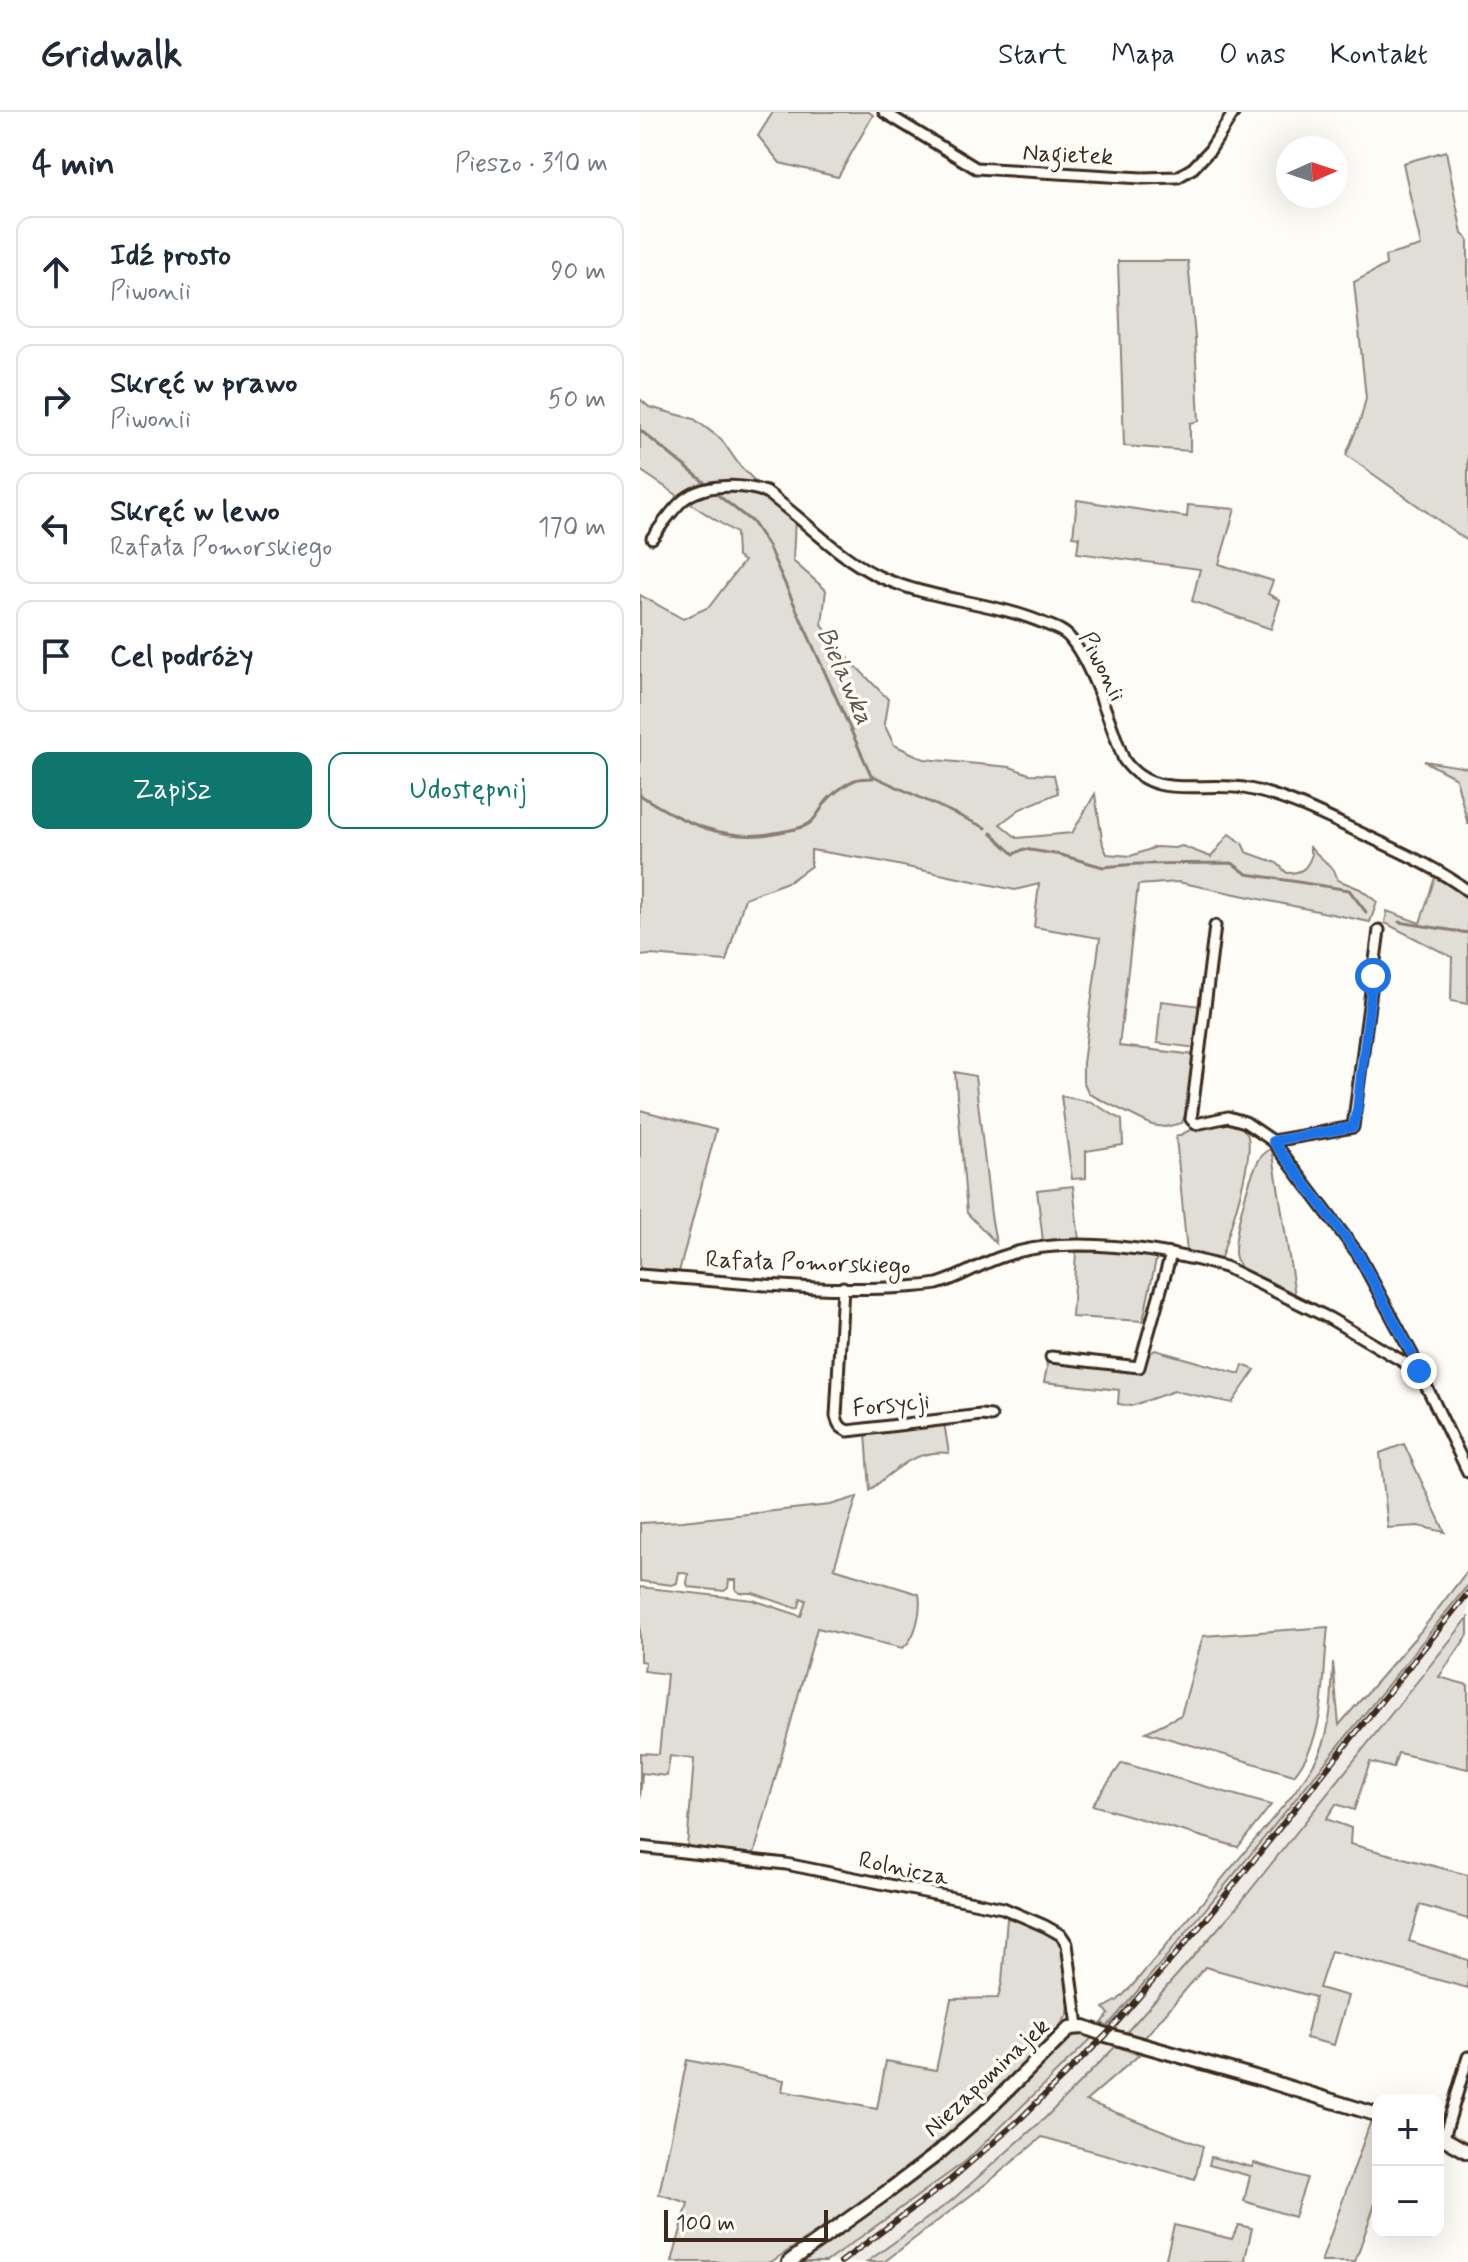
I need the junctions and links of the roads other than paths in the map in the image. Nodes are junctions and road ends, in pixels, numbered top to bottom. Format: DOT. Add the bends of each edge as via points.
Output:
graph roads {
  1 [pos="884,112"];
  2 [pos="1234,112"];
  3 [pos="652,538"];
  4 [pos="1468,891"];
  5 [pos="1215,926"];
  6 [pos="1379,930"];
  7 [pos="1273,1141"];
  8 [pos="1171,1254"];
  9 [pos="640,1275"];
  10 [pos="843,1287"];
  11 [pos="1051,1357"];
  12 [pos="1419,1371"];
  13 [pos="991,1416"];
  14 [pos="1468,1472"];
  15 [pos="640,1847"];
  16 [pos="1078,2026"];
  17 [pos="1468,2057"];
  18 [pos="1372,2113"];
  19 [pos="1444,2127"];
  20 [pos="1444,2138"];
  21 [pos="1468,2152"];
  22 [pos="789,2262"];
  1 -- 2 [label="street, Nagietek" via="976,168 1142,178 1178,177 1193,168"];
  3 -- 4 [label="street, Piwonii" via="690,496 731,485 766,492 849,559 879,576 1017,613 1064,632 1083,659 1124,760 1141,778 1156,784 1219,785 1268,793 1416,858"];
  5 -- 7 [label="street" via="1191,1119 1196,1124 1228,1117"];
  6 -- 7 [label="street" via="1353,1127"];
  7 -- 12 [label="street" via="1358,1254"];
  8 -- 10 [label="street, Rafała Pomorskiego" via="1036,1247 936,1284"];
  8 -- 11 [label="street" via="1139,1367"];
  8 -- 12 [label="street, Rafała Pomorskiego" via="1225,1267 1329,1318"];
  9 -- 10 [label="street, Rafała Pomorskiego"];
  10 -- 13 [label="street, Forsycji" via="836,1416 842,1429"];
  12 -- 14 [label="street"];
  15 -- 16 [label="street, Rolnicza" via="786,1864 1003,1908 1061,1935 1067,1944"];
  16 -- 18 [label="street, Niezapominajek"];
  16 -- 22 [label="street, Niezapominajek" via="1065,2032 936,2155"];
  17 -- 19 [label="street"];
  20 -- 21 [label="street"];
}
